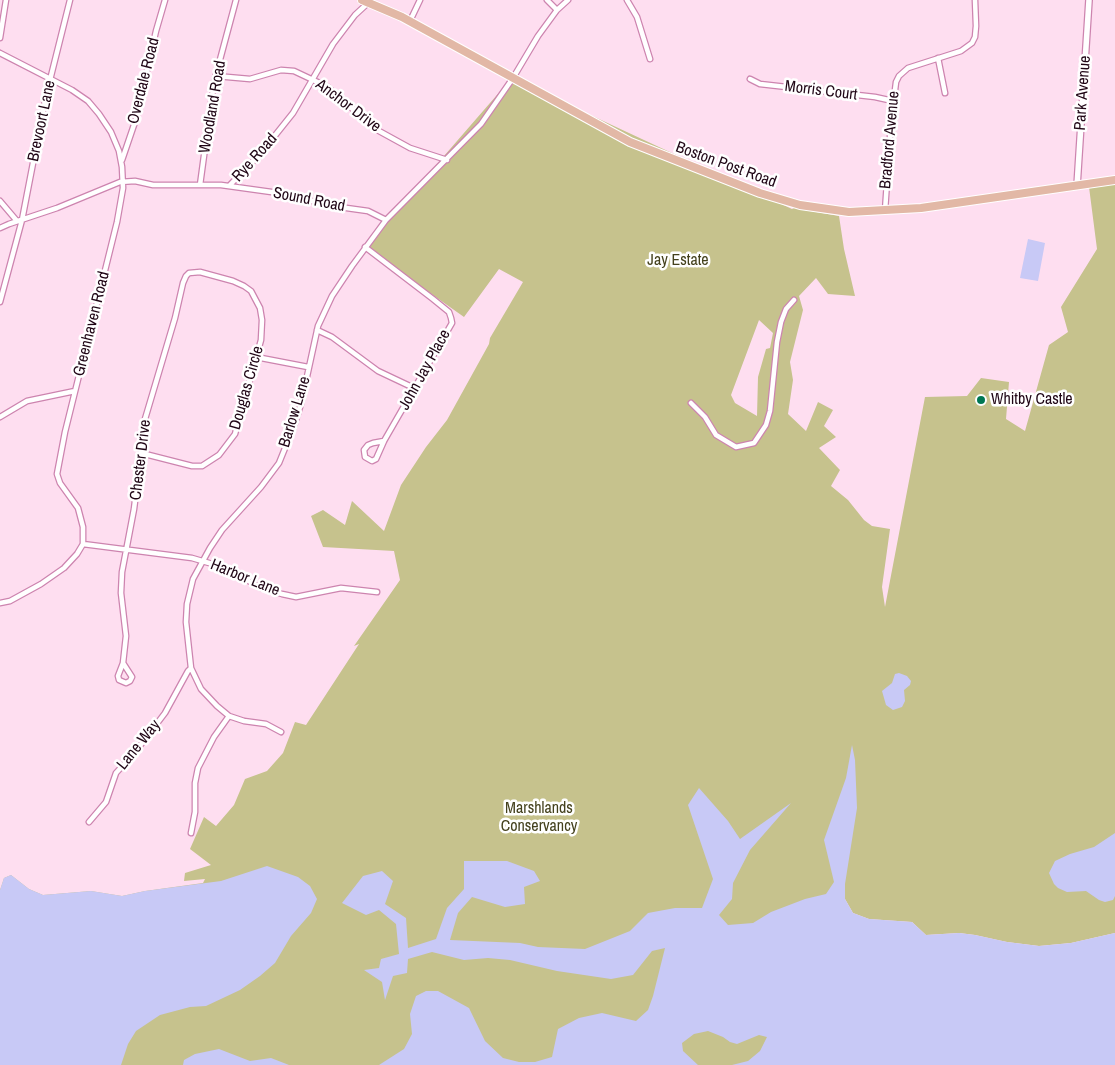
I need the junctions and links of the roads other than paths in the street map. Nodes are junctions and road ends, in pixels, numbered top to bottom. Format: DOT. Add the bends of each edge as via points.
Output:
graph roads {
  1 [pos="6,0"];
  2 [pos="70,0"];
  3 [pos="165,0"];
  4 [pos="236,0"];
  5 [pos="420,0"];
  6 [pos="547,0"];
  7 [pos="568,0"];
  8 [pos="627,0"];
  9 [pos="975,0"];
  10 [pos="1089,0"];
  11 [pos="365,1"];
  12 [pos="557,10"];
  13 [pos="410,21"];
  14 [pos="0,38"];
  15 [pos="0,53"];
  16 [pos="938,58"];
  17 [pos="650,59"];
  18 [pos="216,76"];
  19 [pos="513,78"];
  20 [pos="50,79"];
  21 [pos="314,79"];
  22 [pos="750,80"];
  23 [pos="945,93"];
  24 [pos="893,101"];
  25 [pos="447,160"];
  26 [pos="121,162"];
  27 [pos="1115,180"];
  28 [pos="123,182"];
  29 [pos="200,185"];
  30 [pos="229,186"];
  31 [pos="1077,186"];
  32 [pos="0,201"];
  33 [pos="885,211"];
  34 [pos="19,220"];
  35 [pos="386,220"];
  36 [pos="0,228"];
  37 [pos="365,247"];
  38 [pos="200,272"];
  39 [pos="794,300"];
  40 [pos="0,302"];
  41 [pos="317,330"];
  42 [pos="256,357"];
  43 [pos="308,367"];
  44 [pos="414,388"];
  45 [pos="76,391"];
  46 [pos="691,403"];
  47 [pos="0,417"];
  48 [pos="384,441"];
  49 [pos="141,453"];
  50 [pos="83,544"];
  51 [pos="126,550"];
  52 [pos="202,561"];
  53 [pos="378,592"];
  54 [pos="0,603"];
  55 [pos="123,663"];
  56 [pos="192,668"];
  57 [pos="229,716"];
  58 [pos="281,732"];
  59 [pos="89,822"];
  60 [pos="191,833"];
  1 -- 14 [label="street"];
  2 -- 20 [label="street, Brevoort Lane"];
  3 -- 26 [label="street, Overdale Road" via="136,119"];
  4 -- 18 [label="street, Woodland Road"];
  5 -- 13 [label="street"];
  6 -- 12 [label="street"];
  7 -- 12 [label="street, Barlow Lane"];
  8 -- 17 [label="street" via="637,17"];
  9 -- 16 [label="street, Bradford Avenue" via="973,42 961,51"];
  10 -- 31 [label="street, Park Avenue"];
  11 -- 13 [label="main road, Boston Post Road"];
  11 -- 21 [label="street, Rye Road" via="338,36"];
  12 -- 19 [label="street, Barlow Lane"];
  13 -- 19 [label="main road, Boston Post Road"];
  15 -- 20 [label="street, Greenhaven Road"];
  16 -- 23 [label="street"];
  16 -- 24 [label="street, Bradford Avenue" via="908,68 899,76"];
  18 -- 21 [label="street, Anchor Drive" via="250,79 281,70"];
  18 -- 29 [label="street, Woodland Road"];
  19 -- 25 [label="street, Barlow Lane" via="481,124"];
  19 -- 33 [label="main road, Boston Post Road" via="630,142 760,193 834,211"];
  20 -- 26 [label="street, Greenhaven Road" via="88,101 111,132"];
  20 -- 34 [label="street, Brevoort Lane"];
  21 -- 25 [label="street, Anchor Drive" via="380,130 410,148"];
  21 -- 30 [label="street, Rye Road" via="293,113"];
  22 -- 24 [label="street, Morris Court" via="760,84"];
  24 -- 33 [label="street, Bradford Avenue"];
  25 -- 35 [label="street, Barlow Lane"];
  26 -- 28 [label="street, Greenhaven Road"];
  27 -- 31 [label="main road, Boston Post Road"];
  28 -- 29 [label="street, Rye Road"];
  28 -- 34 [label="street, Rye Road"];
  28 -- 45 [label="street, Greenhaven Road"];
  29 -- 30 [label="street, Rye Road"];
  30 -- 35 [label="street, Sound Road" via="368,211"];
  31 -- 33 [label="main road, Boston Post Road"];
  32 -- 34 [label="street"];
  34 -- 36 [label="street"];
  34 -- 40 [label="street, Brevoort Lane"];
  35 -- 37 [label="street, Barlow Lane"];
  37 -- 41 [label="street, Barlow Lane" via="332,296"];
  37 -- 44 [label="street, John Jay Place" via="449,312 452,318"];
  38 -- 42 [label="street, Douglas Circle" via="251,291 262,320"];
  38 -- 49 [label="street, Chester Drive" via="190,273 183,283 145,419"];
  39 -- 46 [label="street" via="781,322 770,411 766,425 754,443 736,447 716,434"];
  41 -- 43 [label="street, Barlow Lane"];
  41 -- 44 [label="street" via="378,370"];
  42 -- 43 [label="street"];
  42 -- 49 [label="street, Douglas Circle" via="235,434 219,455 202,466 192,466"];
  43 -- 52 [label="street, Barlow Lane" via="299,412 279,463 222,530"];
  44 -- 48 [label="street, John Jay Place"];
  45 -- 47 [label="street" via="27,401"];
  45 -- 50 [label="street, Greenhaven Road" via="57,474 78,508"];
  48 -- 48 [label="street, John Jay Place" via="368,445 364,450 365,457 372,461 376,458"];
  49 -- 51 [label="street, Chester Drive"];
  50 -- 51 [label="street, Harbor Lane"];
  50 -- 54 [label="street" via="64,568 34,588"];
  51 -- 52 [label="street, Harbor Lane"];
  51 -- 55 [label="street, Chester Drive" via="121,593 126,636"];
  52 -- 53 [label="street, Harbor Lane" via="226,568 261,588 284,595 305,596 341,588"];
  52 -- 56 [label="street, Barlow Lane" via="187,604"];
  56 -- 57 [label="street, Barlow Lane" via="201,689"];
  56 -- 59 [label="street, Lane Way" via="165,713 116,773 106,802"];
  57 -- 58 [label="street, Barlow Lane" via="266,724"];
  57 -- 60 [label="street" via="198,768"];
}
